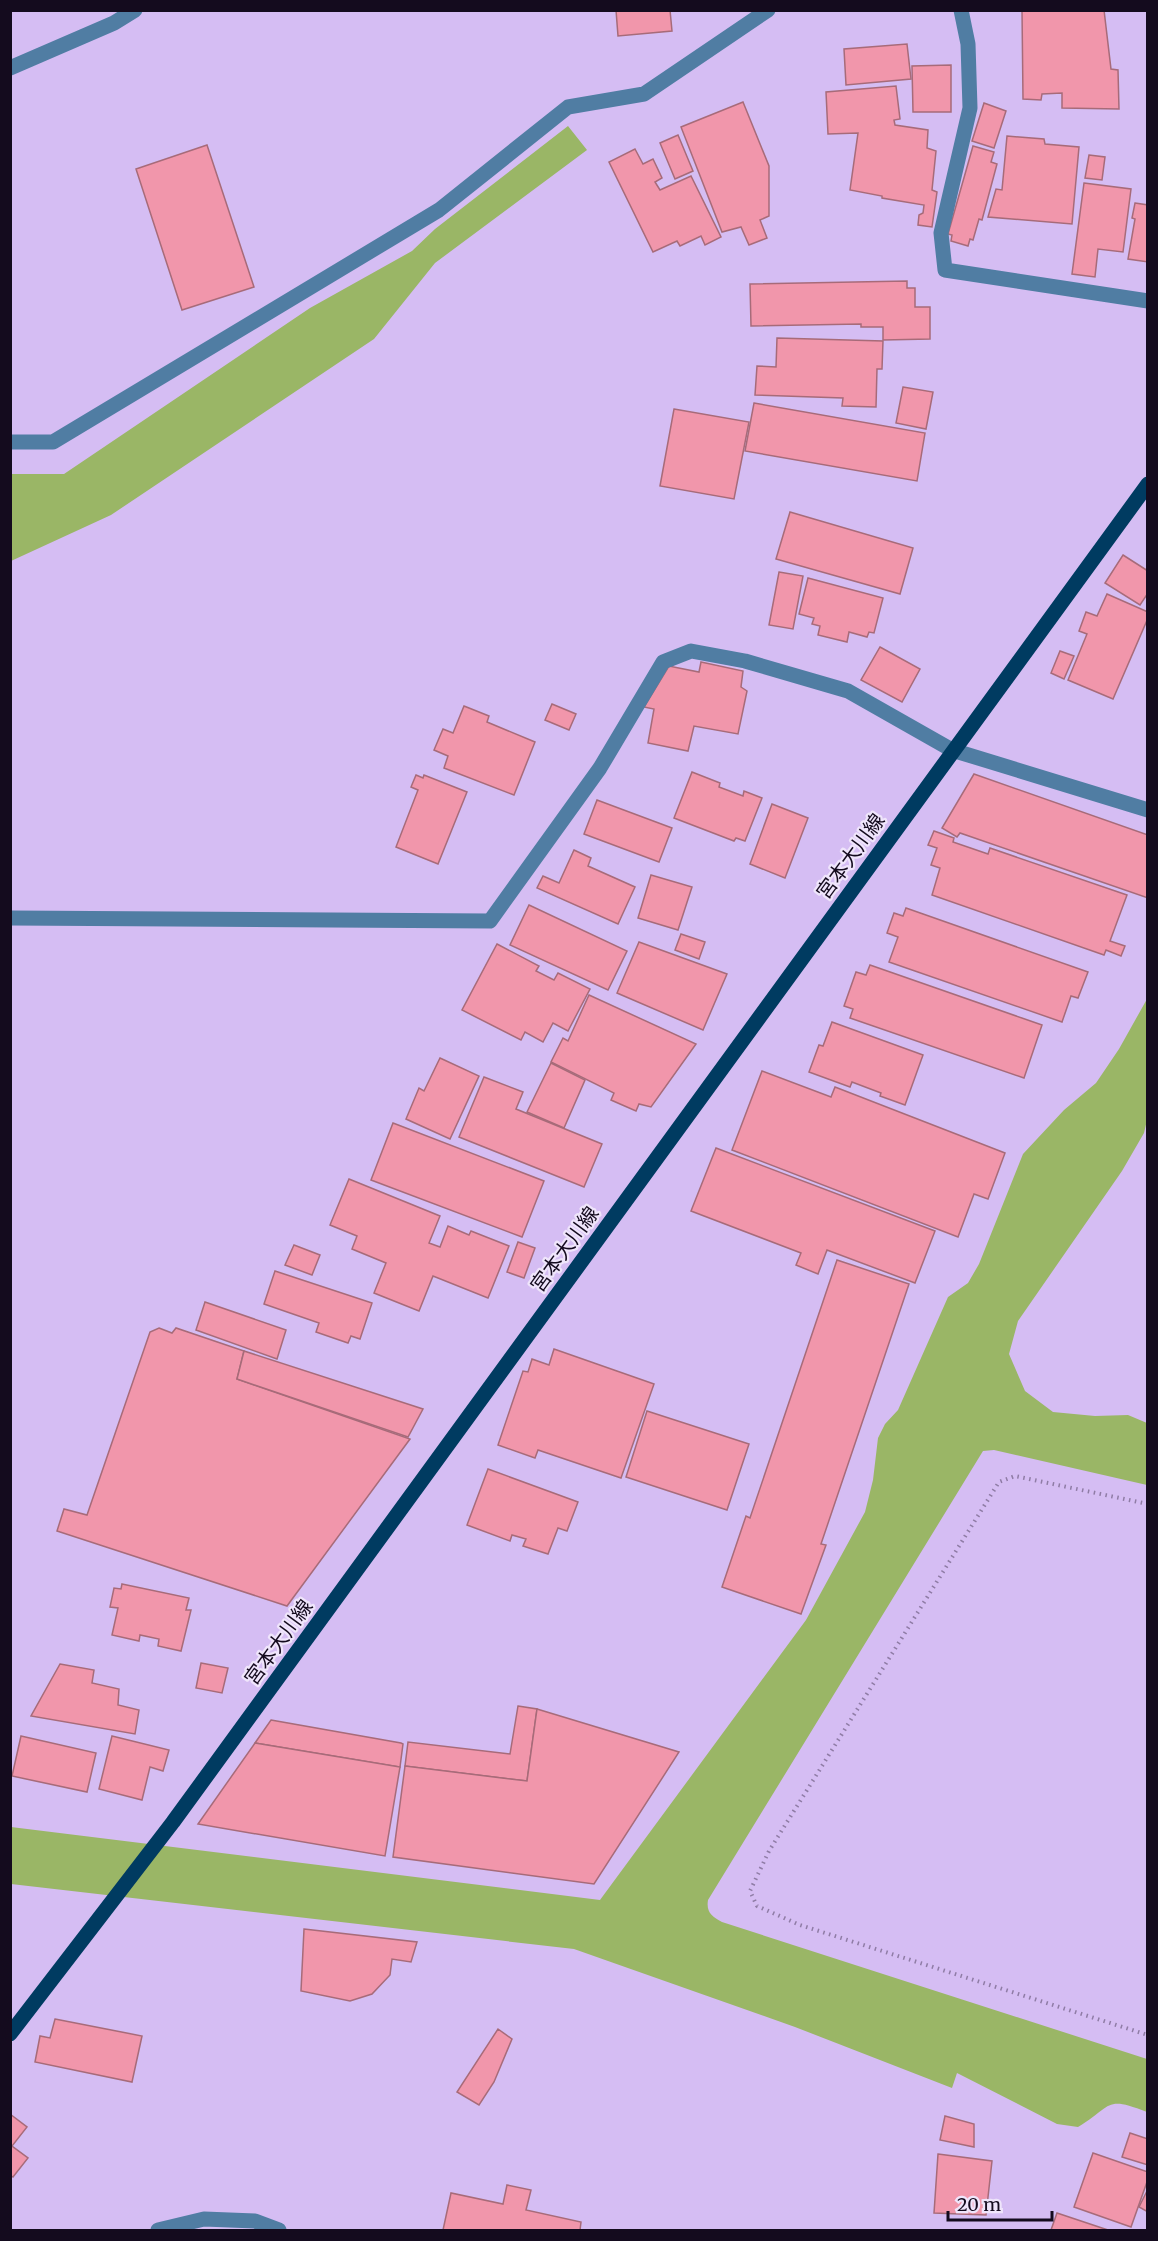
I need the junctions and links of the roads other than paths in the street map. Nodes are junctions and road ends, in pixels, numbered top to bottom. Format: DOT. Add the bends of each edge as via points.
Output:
graph roads {
  1 [pos="135,10"];
  2 [pos="768,10"];
  3 [pos="961,10"];
  4 [pos="10,68"];
  5 [pos="1148,301"];
  6 [pos="10,442"];
  7 [pos="1148,484"];
  8 [pos="952,750"];
  9 [pos="1148,810"];
  10 [pos="10,918"];
  11 [pos="10,2034"];
  12 [pos="158,2230"];
  13 [pos="279,2230"];
  1 -- 4 [label="street"];
  2 -- 6 [label="street" via="644,94 568,107 439,210 53,442"];
  3 -- 5 [label="street" via="968,44 970,108 941,233 945,270"];
  7 -- 8 [label="main road, 宮本大川線"];
  8 -- 9 [label="street"];
  8 -- 10 [label="street" via="848,691 745,661 691,651 663,662 600,768 490,921"];
  8 -- 11 [label="main road, 宮本大川線" via="173,1822"];
  12 -- 13 [label="street" via="204,2219 255,2222"];
}
